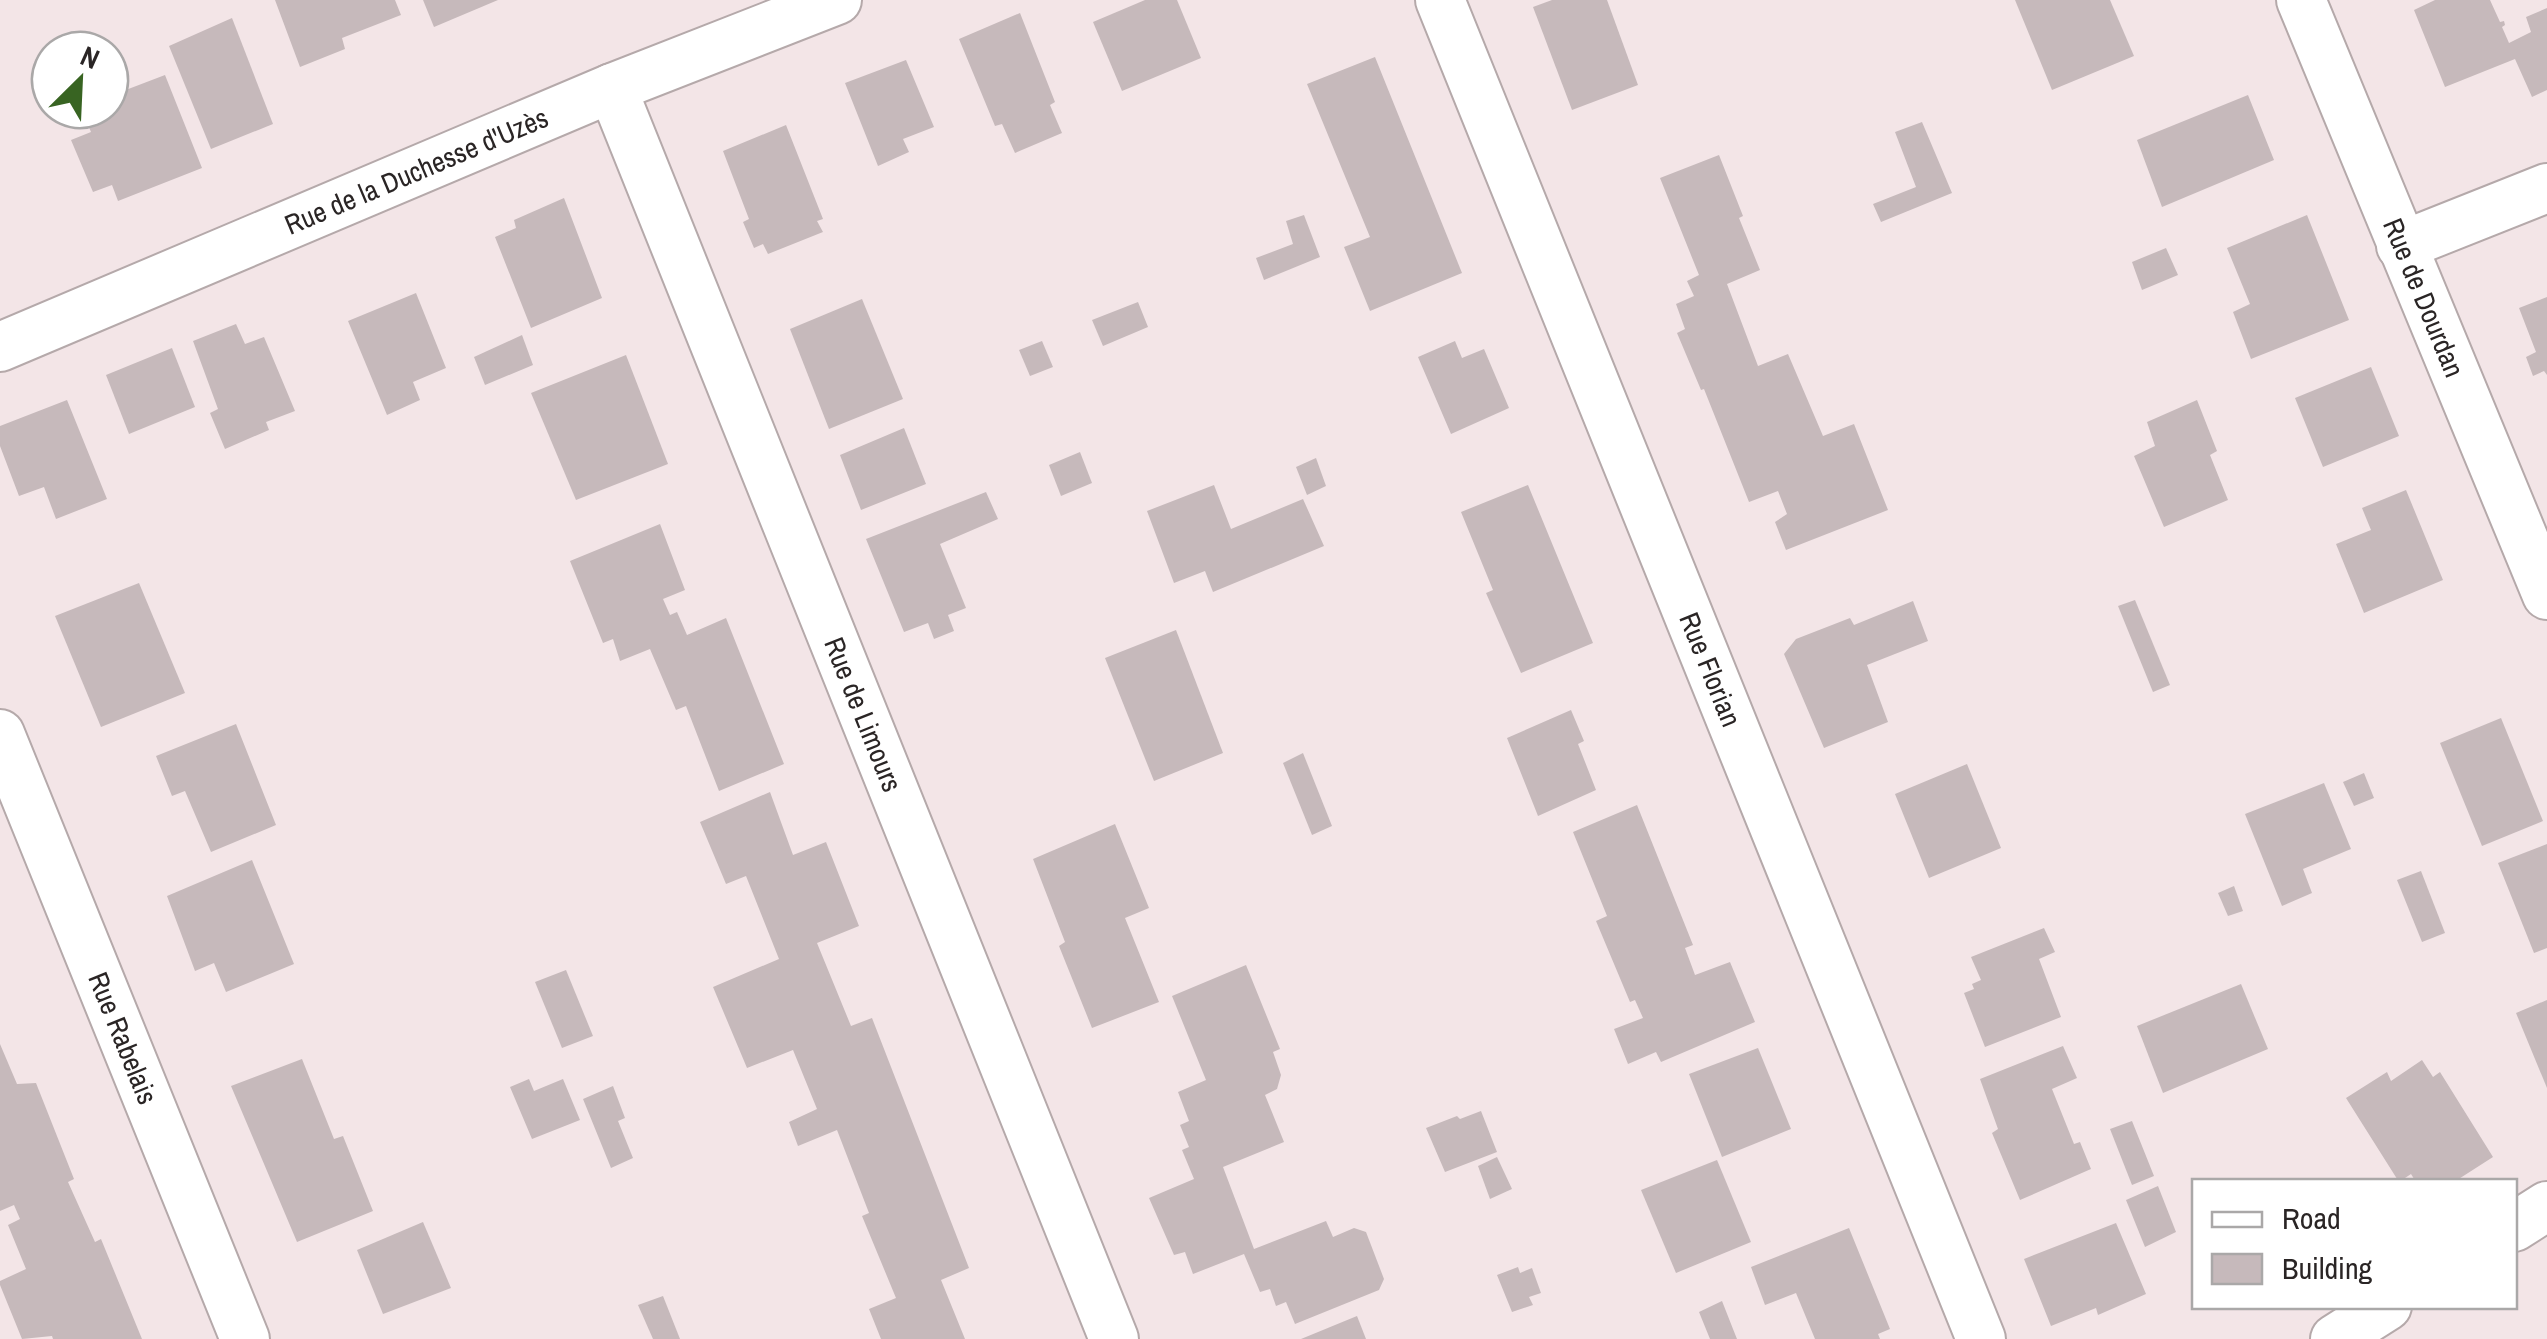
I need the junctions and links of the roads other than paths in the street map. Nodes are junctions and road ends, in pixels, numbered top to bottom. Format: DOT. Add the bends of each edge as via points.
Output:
graph roads {
  1 [pos="837,0"];
  2 [pos="1440,0"];
  3 [pos="2300,0"];
  4 [pos="612,88"];
  5 [pos="2547,188"];
  6 [pos="2401,246"];
  7 [pos="0,347"];
  8 [pos="2547,595"];
  9 [pos="0,734"];
  10 [pos="2547,1206"];
  11 [pos="2517,1224"];
  12 [pos="2381,1309"];
  13 [pos="245,1339"];
  14 [pos="1114,1339"];
  15 [pos="1981,1339"];
  16 [pos="2334,1339"];
  1 -- 4 [label="street, Rue de la Duchesse d'Uzès"];
  2 -- 15 [label="street, Rue Florian"];
  3 -- 6 [label="street, Rue de Dourdan"];
  4 -- 7 [label="street, Rue de la Duchesse d'Uzès"];
  4 -- 14 [label="street, Rue de Limours"];
  5 -- 6 [label="street"];
  6 -- 8 [label="street, Rue de Dourdan"];
  9 -- 13 [label="street, Rue Rabelais"];
  10 -- 11 [label="street"];
  12 -- 16 [label="street"];
}
